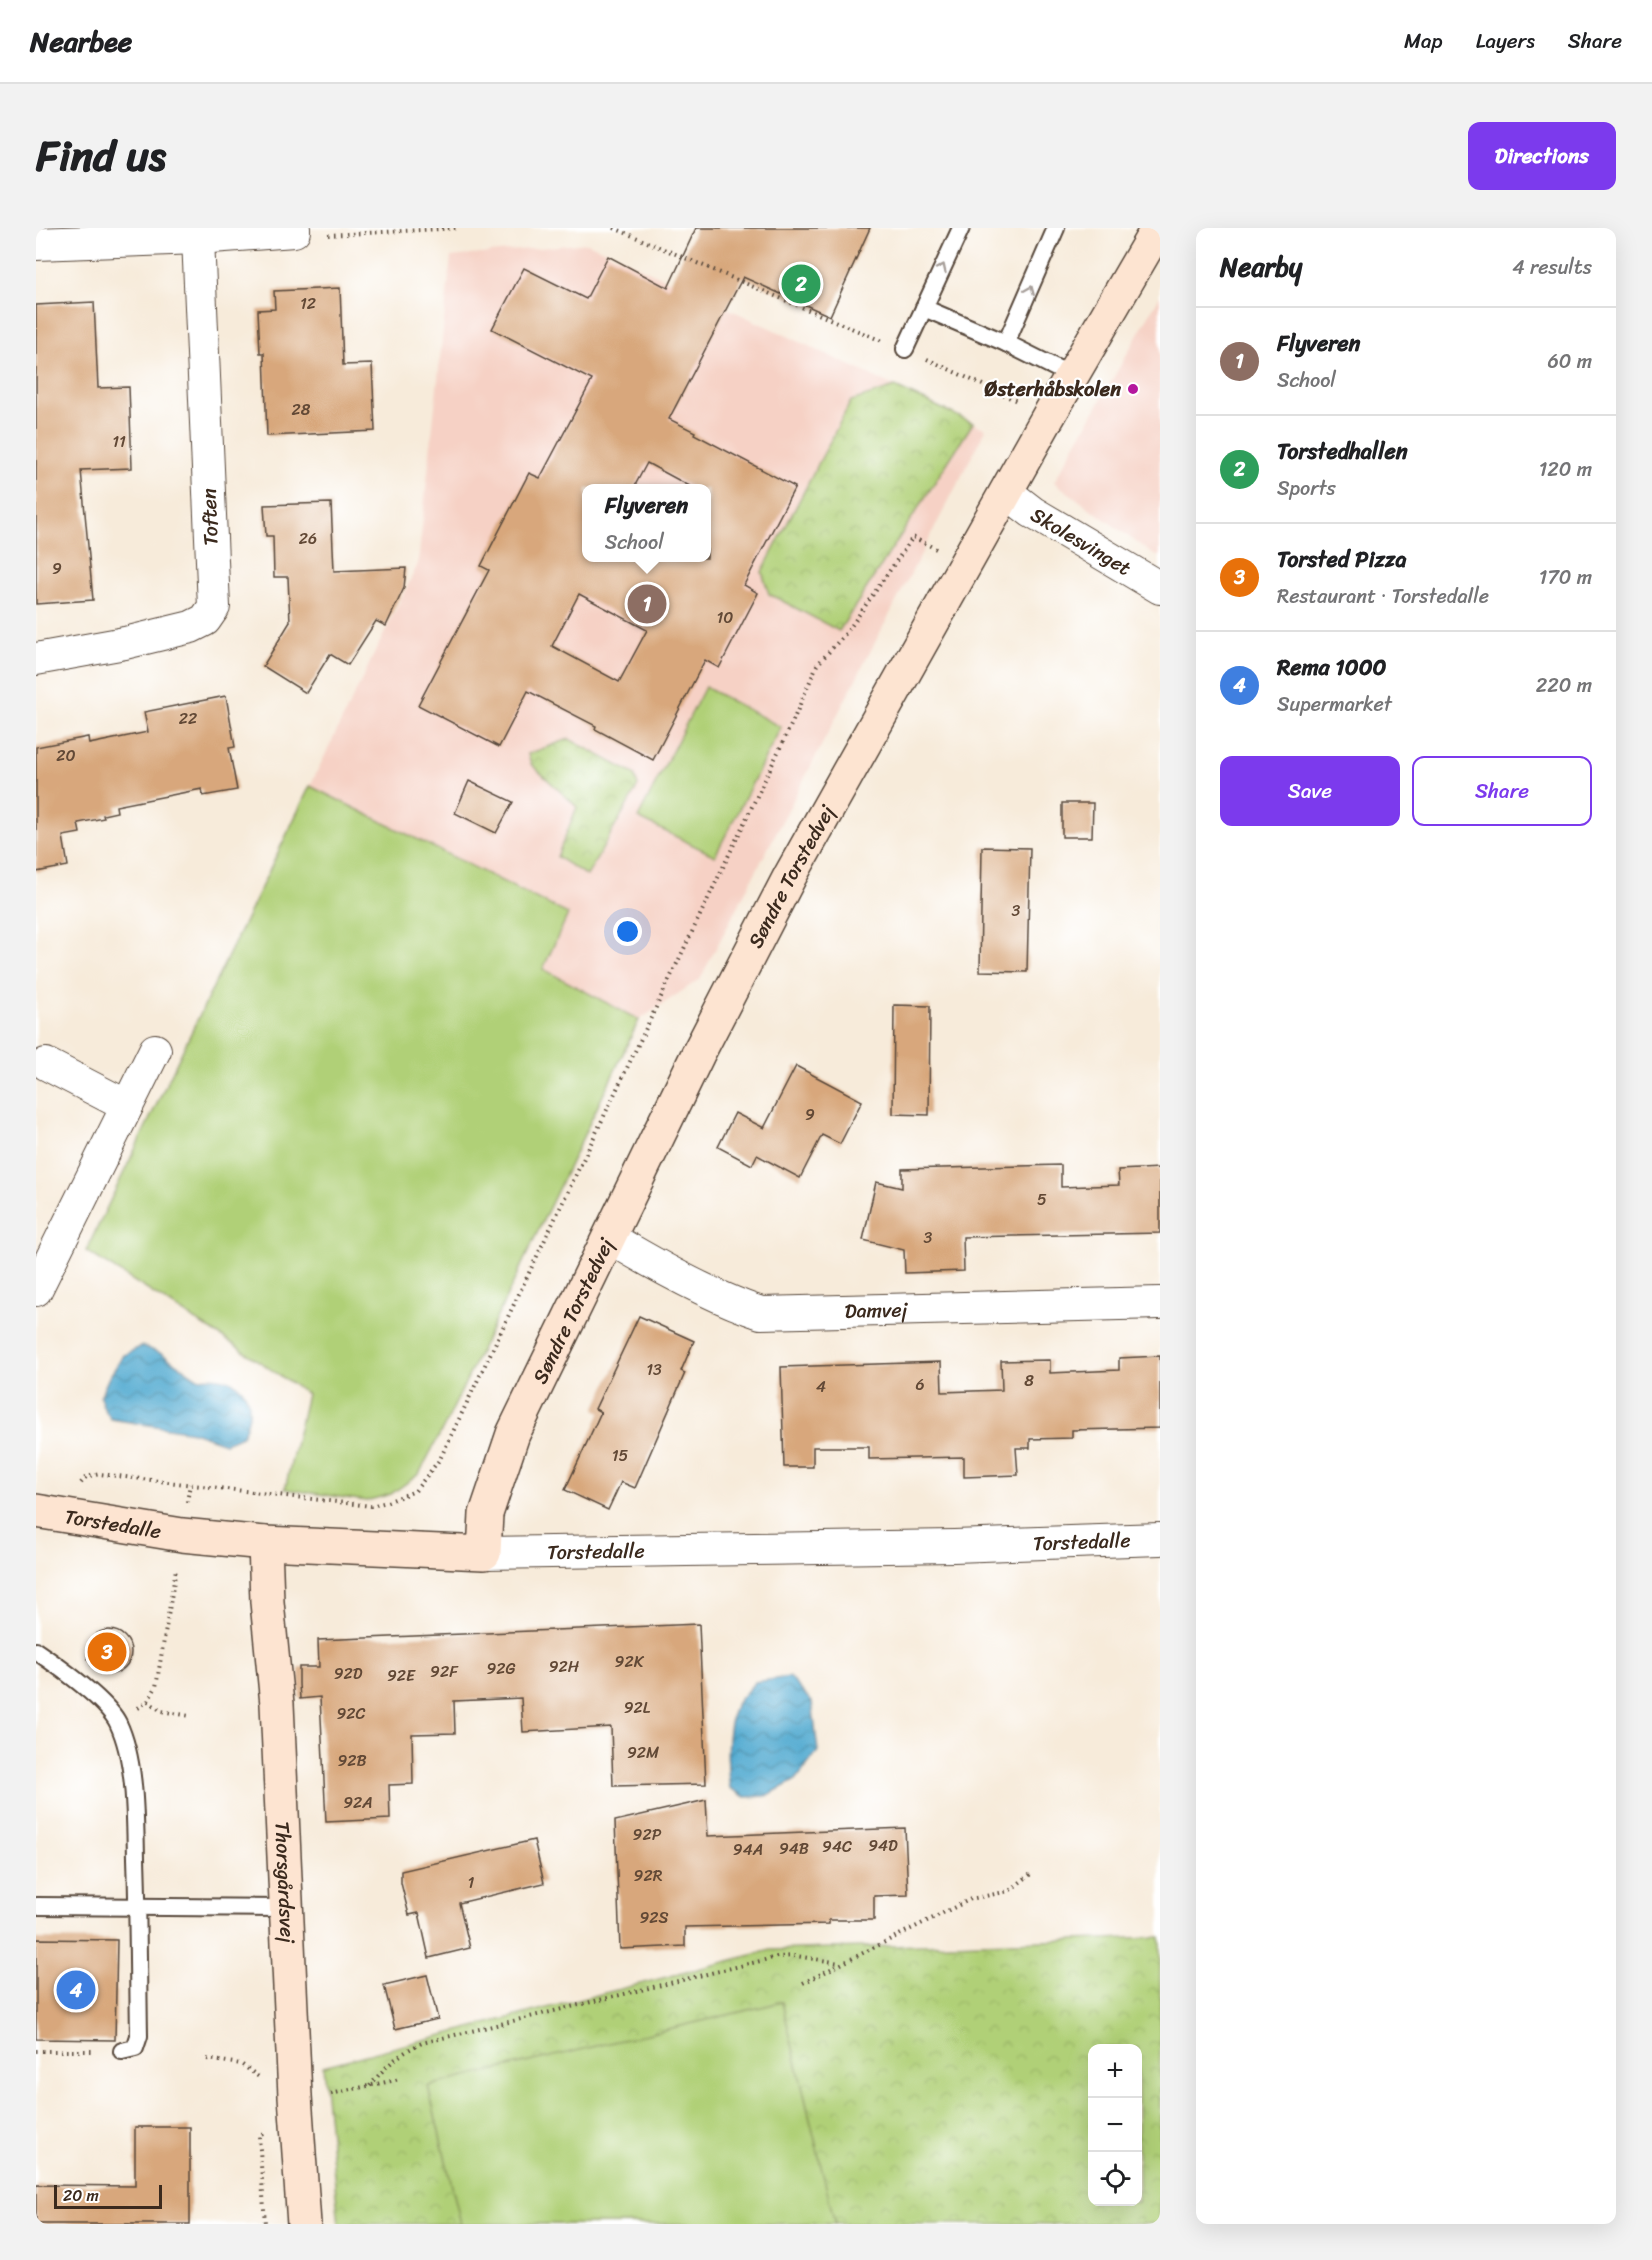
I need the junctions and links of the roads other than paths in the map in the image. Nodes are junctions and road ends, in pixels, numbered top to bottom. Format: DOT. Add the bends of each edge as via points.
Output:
graph roads {
  1 [pos="961,228"];
  2 [pos="1056,228"];
  3 [pos="1158,228"];
  4 [pos="294,229"];
  5 [pos="198,238"];
  6 [pos="36,244"];
  7 [pos="924,308"];
  8 [pos="1006,344"];
  9 [pos="905,349"];
  10 [pos="1072,376"];
  11 [pos="1006,492"];
  12 [pos="1160,588"];
  13 [pos="36,659"];
  14 [pos="155,1050"];
  15 [pos="46,1064"];
  16 [pos="128,1106"];
  17 [pos="610,1238"];
  18 [pos="36,1290"];
  19 [pos="1160,1303"];
  20 [pos="51,1513"];
  21 [pos="1160,1539"];
  22 [pos="266,1543"];
  23 [pos="484,1553"];
  24 [pos="36,1651"];
  25 [pos="36,1906"];
  26 [pos="137,1908"];
  27 [pos="287,1908"];
  28 [pos="122,2051"];
  29 [pos="304,2224"];
  7 -- 1 [label="lane, one-way"];
  8 -- 2 [label="lane, one-way"];
  3 -- 10 [label="street, Søndre Torstedvej"];
  4 -- 5 [label="street"];
  5 -- 6 [label="street"];
  5 -- 13 [label="street, Toften" via="214,607 205,620 191,627"];
  7 -- 8 [label="lane"];
  7 -- 9 [label="lane"];
  8 -- 10 [label="lane"];
  10 -- 11 [label="street, Søndre Torstedvej"];
  11 -- 12 [label="street, Skolesvinget" via="1032,512"];
  11 -- 17 [label="street, Søndre Torstedvej" via="790,876 698,1054"];
  14 -- 16 [label="street"];
  15 -- 16 [label="street"];
  16 -- 18 [label="street"];
  17 -- 19 [label="street, Damvej" via="742,1307 761,1313"];
  17 -- 23 [label="street, Søndre Torstedvej" via="513,1434 486,1514"];
  20 -- 22 [label="street, Torstedalle" via="182,1535"];
  21 -- 23 [label="street, Torstedalle"];
  22 -- 23 [label="street, Torstedalle"];
  22 -- 27 [label="street, Thorsgårdsvej"];
  24 -- 26 [label="lane" via="60,1667 118,1722 127,1752 134,1806"];
  25 -- 26 [label="lane"];
  26 -- 27 [label="lane"];
  26 -- 28 [label="lane" via="139,2036 135,2048"];
  27 -- 29 [label="street, Thorsgårdsvej"];
}
